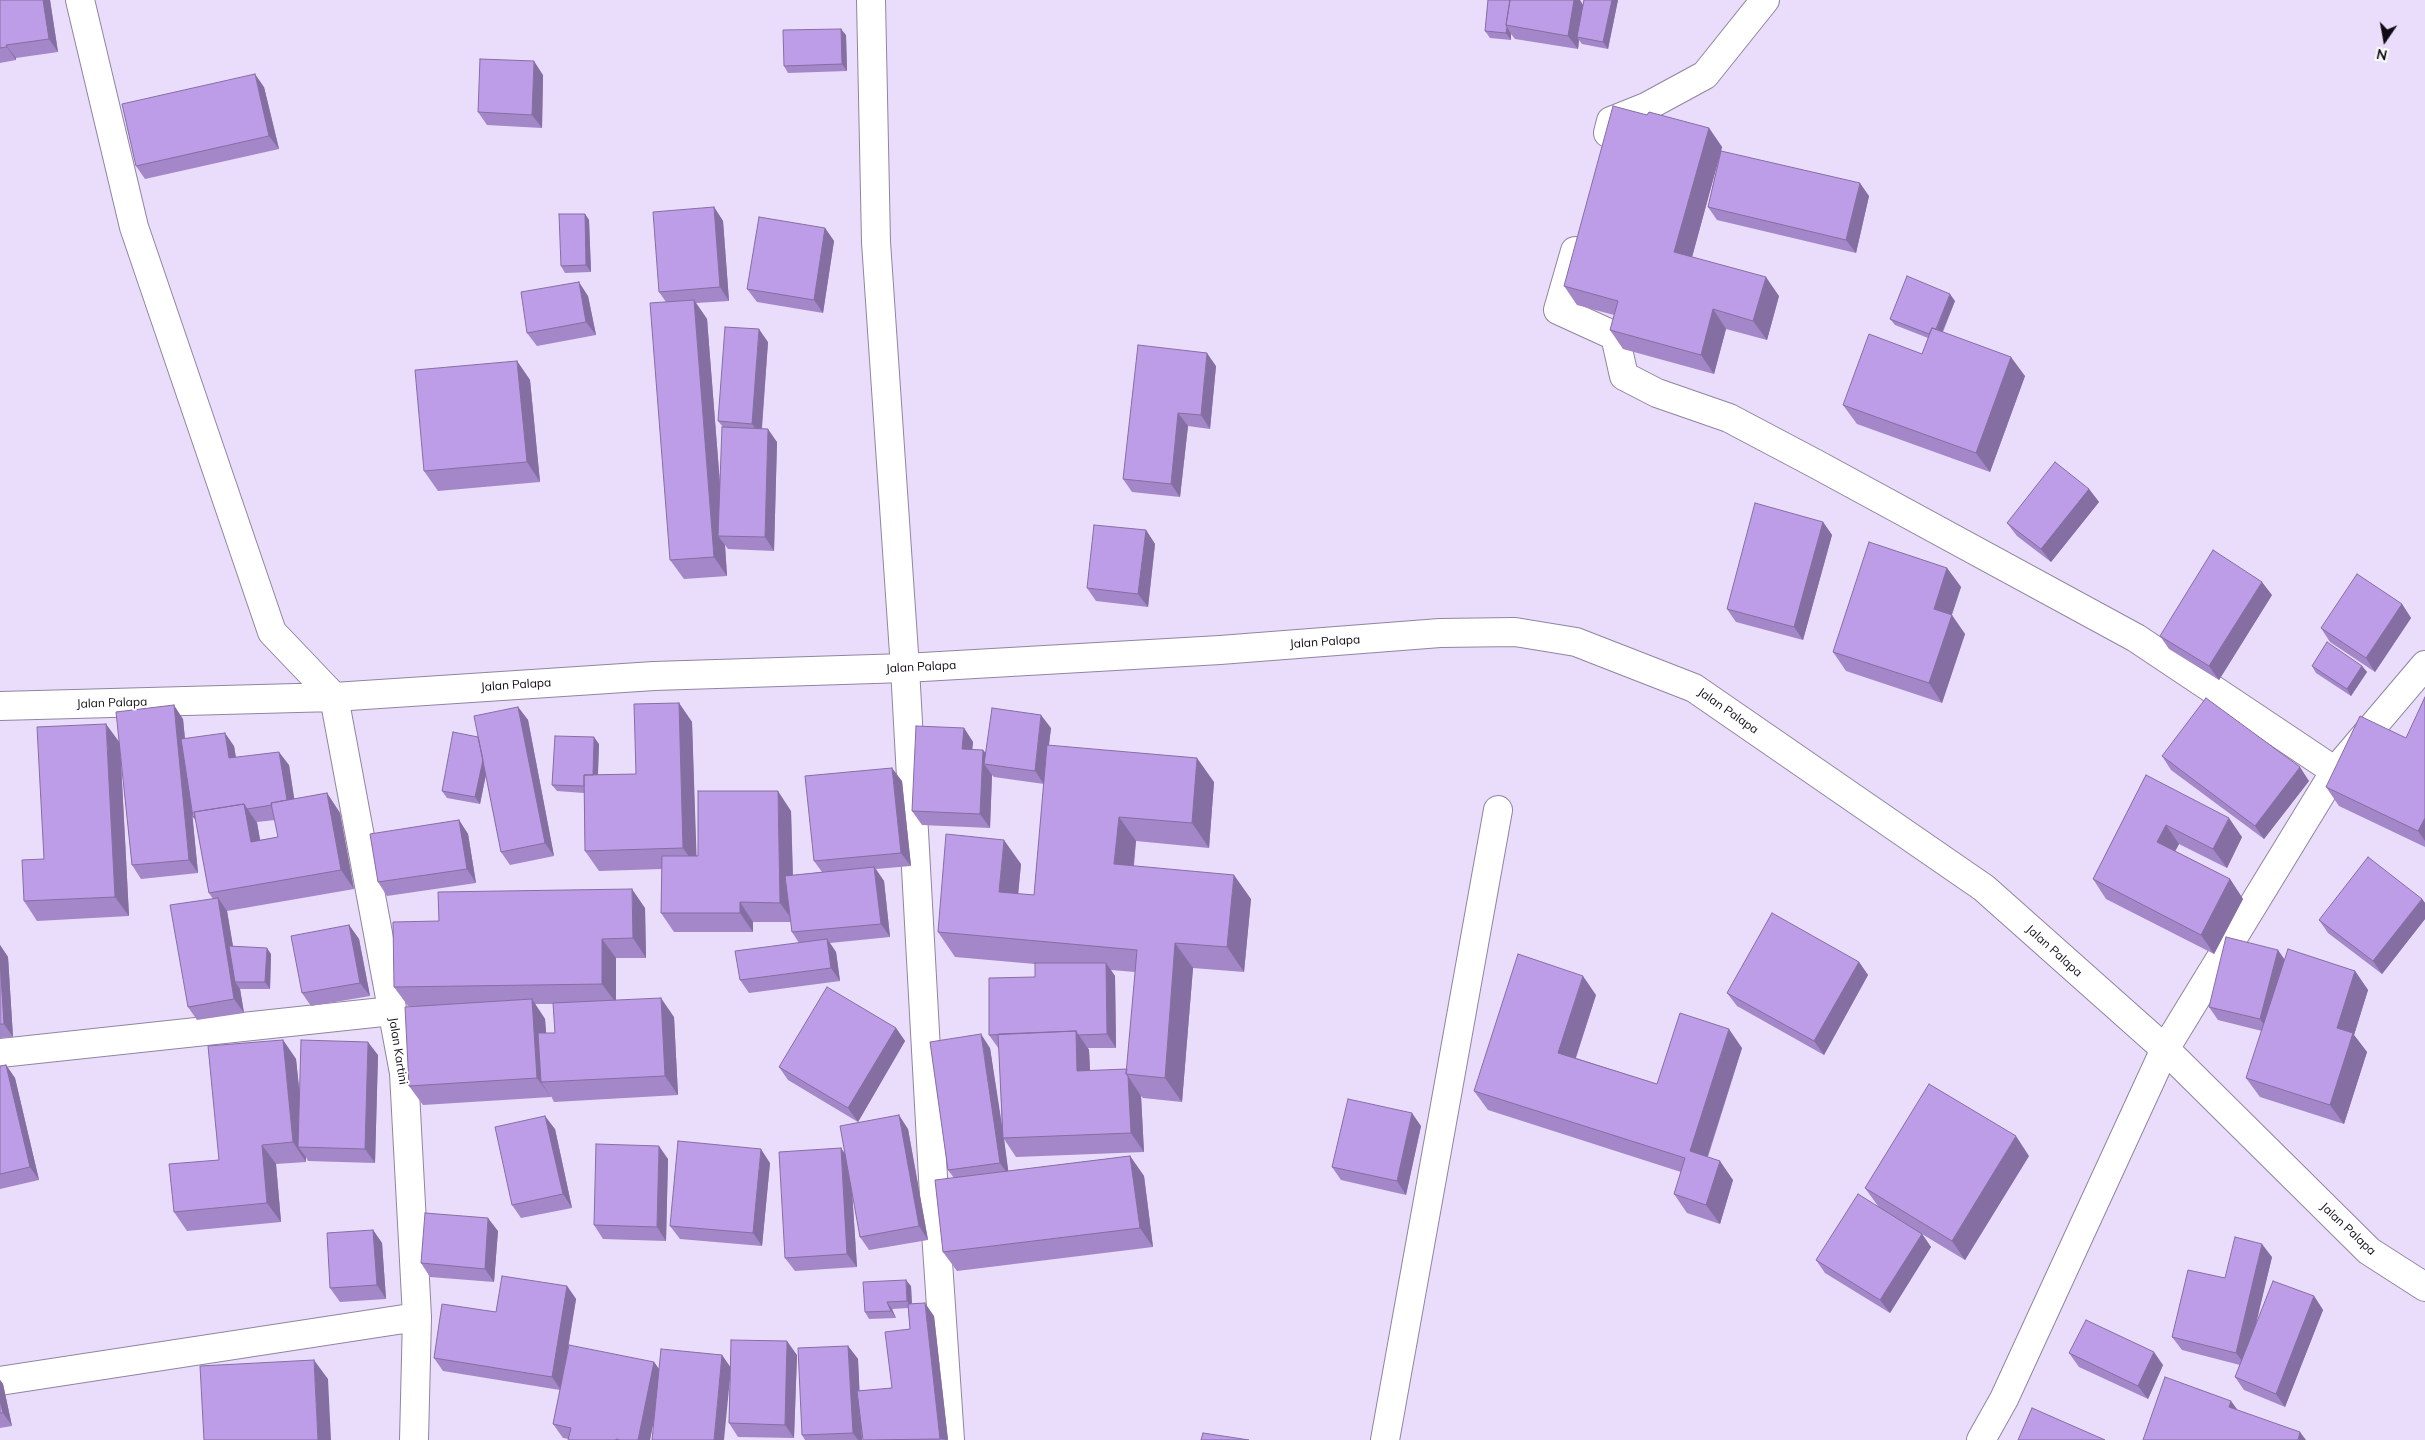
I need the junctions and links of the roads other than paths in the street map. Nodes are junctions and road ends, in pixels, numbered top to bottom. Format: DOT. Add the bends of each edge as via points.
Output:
graph roads {
  1 [pos="80,0"];
  2 [pos="871,0"];
  3 [pos="1765,0"];
  4 [pos="1601,159"];
  5 [pos="1582,225"];
  6 [pos="2425,664"];
  7 [pos="905,668"];
  8 [pos="334,697"];
  9 [pos="0,706"];
  10 [pos="2335,771"];
  11 [pos="1498,810"];
  12 [pos="392,1011"];
  13 [pos="2165,1049"];
  14 [pos="0,1053"];
  15 [pos="2425,1287"];
  16 [pos="417,1317"];
  17 [pos="0,1381"];
  18 [pos="414,1440"];
  19 [pos="950,1440"];
  20 [pos="1385,1440"];
  21 [pos="1981,1440"];
  1 -- 8 [label="street" via="134,227 272,632"];
  2 -- 7 [label="street" via="876,242"];
  3 -- 4 [label="street" via="1705,75 1646,107 1611,121"];
  5 -- 10 [label="street" via="1558,310 1614,336 1624,376 1657,393 1729,418 2136,638"];
  6 -- 10 [label="street"];
  7 -- 8 [label="street, Jalan Palapa" via="654,676"];
  7 -- 13 [label="street, Jalan Palapa" via="1220,650 1440,633 1515,632 1576,642 1694,688 1920,843 1984,888"];
  7 -- 19 [label="street"];
  8 -- 9 [label="street, Jalan Palapa"];
  8 -- 12 [label="street, Jalan Kartini"];
  10 -- 13 [label="street"];
  11 -- 20 [label="street"];
  12 -- 14 [label="street"];
  12 -- 16 [label="street, Jalan Kartini" via="404,1072"];
  13 -- 15 [label="street, Jalan Palapa" via="2369,1251"];
  13 -- 21 [label="street" via="2004,1399"];
  16 -- 17 [label="street"];
  16 -- 18 [label="street, Jalan Kartini"];
}
